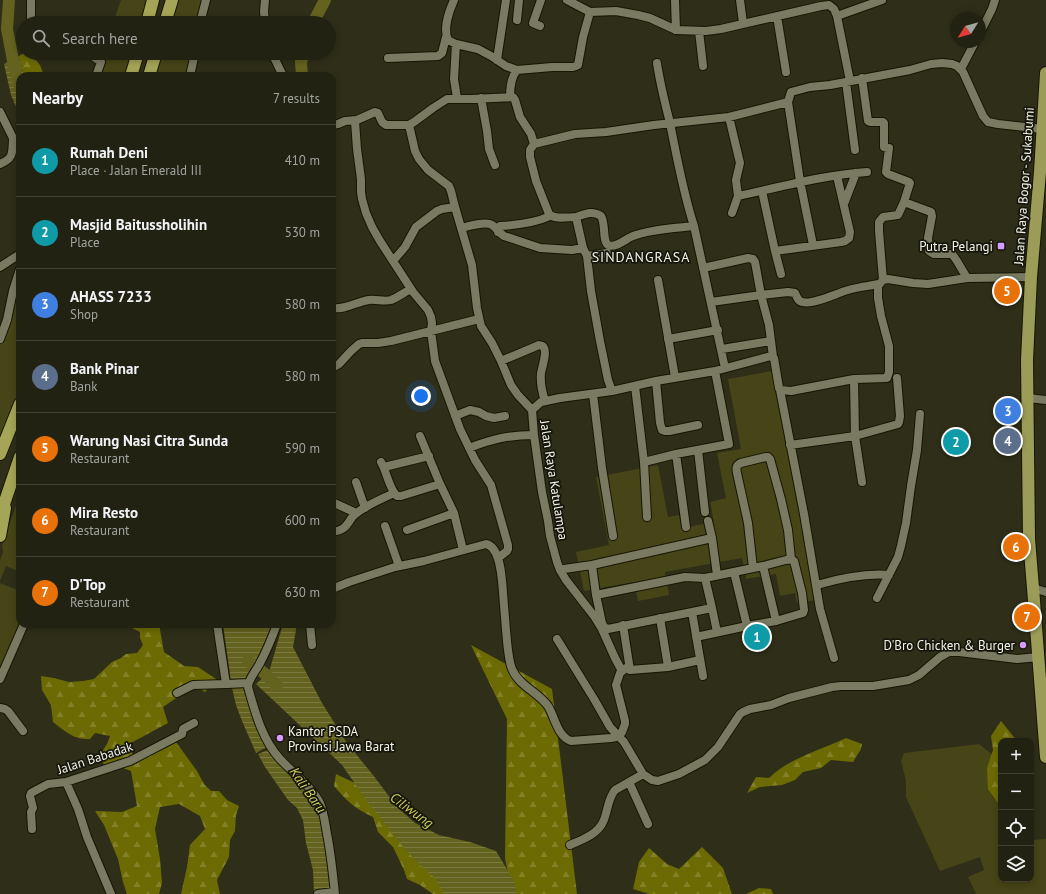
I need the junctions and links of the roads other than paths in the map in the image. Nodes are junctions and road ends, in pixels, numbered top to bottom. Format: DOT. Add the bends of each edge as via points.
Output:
graph roads {
  1 [pos="31,0"];
  2 [pos="146,0"];
  3 [pos="153,0"];
  4 [pos="172,0"];
  5 [pos="206,0"];
  6 [pos="265,0"];
  7 [pos="454,0"];
  8 [pos="506,0"];
  9 [pos="519,0"];
  10 [pos="541,0"];
  11 [pos="567,0"];
  12 [pos="676,0"];
  13 [pos="740,0"];
  14 [pos="882,0"];
  15 [pos="995,0"];
  16 [pos="820,3"];
  17 [pos="590,12"];
  18 [pos="31,16"];
  19 [pos="142,16"];
  20 [pos="149,16"];
  21 [pos="167,16"];
  22 [pos="202,16"];
  23 [pos="264,16"];
  24 [pos="777,16"];
  25 [pos="837,16"];
  26 [pos="517,20"];
  27 [pos="986,20"];
  28 [pos="743,23"];
  29 [pos="540,26"];
  30 [pos="676,30"];
  31 [pos="699,31"];
  32 [pos="446,37"];
  33 [pos="456,44"];
  34 [pos="972,48"];
  35 [pos="388,58"];
  36 [pos="98,60"];
  37 [pos="131,60"];
  38 [pos="136,60"];
  39 [pos="154,60"];
  40 [pos="193,60"];
  41 [pos="275,60"];
  42 [pos="497,60"];
  43 [pos="657,63"];
  44 [pos="703,66"];
  45 [pos="961,69"];
  46 [pos="517,70"];
  47 [pos="97,72"];
  48 [pos="128,72"];
  49 [pos="132,72"];
  50 [pos="150,72"];
  51 [pos="191,72"];
  52 [pos="281,72"];
  53 [pos="786,72"];
  54 [pos="1046,73"];
  55 [pos="862,78"];
  56 [pos="848,81"];
  57 [pos="510,97"];
  58 [pos="457,98"];
  59 [pos="480,98"];
  60 [pos="788,102"];
  61 [pos="0,112"];
  62 [pos="729,117"];
  63 [pos="355,121"];
  64 [pos="336,124"];
  65 [pos="670,124"];
  66 [pos="409,125"];
  67 [pos="1042,129"];
  68 [pos="13,139"];
  69 [pos="534,144"];
  70 [pos="16,145"];
  71 [pos="856,150"];
  72 [pos="0,164"];
  73 [pos="496,165"];
  74 [pos="867,172"];
  75 [pos="856,173"];
  76 [pos="837,176"];
  77 [pos="800,181"];
  78 [pos="762,191"];
  79 [pos="738,196"];
  80 [pos="904,202"];
  81 [pos="843,205"];
  82 [pos="455,207"];
  83 [pos="732,213"];
  84 [pos="550,216"];
  85 [pos="576,217"];
  86 [pos="694,226"];
  87 [pos="461,228"];
  88 [pos="498,232"];
  89 [pos="813,245"];
  90 [pos="583,248"];
  91 [pos="775,251"];
  92 [pos="607,253"];
  93 [pos="587,256"];
  94 [pos="16,257"];
  95 [pos="392,261"];
  96 [pos="0,268"];
  97 [pos="703,268"];
  98 [pos="781,274"];
  99 [pos="1031,277"];
  100 [pos="967,278"];
  101 [pos="658,280"];
  102 [pos="16,282"];
  103 [pos="881,282"];
  104 [pos="411,289"];
  105 [pos="762,295"];
  106 [pos="711,302"];
  107 [pos="336,309"];
  108 [pos="479,319"];
  109 [pos="718,330"];
  110 [pos="432,331"];
  111 [pos="0,338"];
  112 [pos="668,339"];
  113 [pos="771,341"];
  114 [pos="722,349"];
  115 [pos="773,357"];
  116 [pos="501,361"];
  117 [pos="336,366"];
  118 [pos="725,368"];
  119 [pos="715,371"];
  120 [pos="675,377"];
  121 [pos="898,378"];
  122 [pos="854,380"];
  123 [pos="656,381"];
  124 [pos="634,386"];
  125 [pos="780,390"];
  126 [pos="612,391"];
  127 [pos="593,394"];
  128 [pos="1028,398"];
  129 [pos="1046,400"];
  130 [pos="545,401"];
  131 [pos="532,410"];
  132 [pos="16,414"];
  133 [pos="920,414"];
  134 [pos="455,416"];
  135 [pos="505,416"];
  136 [pos="698,425"];
  137 [pos="534,435"];
  138 [pos="420,436"];
  139 [pos="855,436"];
  140 [pos="790,445"];
  141 [pos="470,448"];
  142 [pos="698,450"];
  143 [pos="0,454"];
  144 [pos="676,454"];
  145 [pos="429,456"];
  146 [pos="644,462"];
  147 [pos="16,469"];
  148 [pos="356,482"];
  149 [pos="862,482"];
  150 [pos="440,484"];
  151 [pos="9,489"];
  152 [pos="394,493"];
  153 [pos="336,504"];
  154 [pos="365,508"];
  155 [pos="705,512"];
  156 [pos="356,513"];
  157 [pos="454,513"];
  158 [pos="0,516"];
  159 [pos="647,517"];
  160 [pos="708,521"];
  161 [pos="385,526"];
  162 [pos="686,527"];
  163 [pos="407,530"];
  164 [pos="336,531"];
  165 [pos="0,536"];
  166 [pos="613,536"];
  167 [pos="712,538"];
  168 [pos="463,550"];
  169 [pos="498,558"];
  170 [pos="791,559"];
  171 [pos="592,565"];
  172 [pos="399,566"];
  173 [pos="763,566"];
  174 [pos="753,568"];
  175 [pos="564,569"];
  176 [pos="734,572"];
  177 [pos="717,575"];
  178 [pos="889,575"];
  179 [pos="705,578"];
  180 [pos="817,585"];
  181 [pos="336,587"];
  182 [pos="1034,588"];
  183 [pos="1046,592"];
  184 [pos="596,595"];
  185 [pos="877,598"];
  186 [pos="712,608"];
  187 [pos="692,612"];
  188 [pos="660,618"];
  189 [pos="776,621"];
  190 [pos="623,625"];
  191 [pos="747,626"];
  192 [pos="22,628"];
  193 [pos="218,628"];
  194 [pos="274,628"];
  195 [pos="310,628"];
  196 [pos="717,632"];
  197 [pos="696,637"];
  198 [pos="557,639"];
  199 [pos="312,645"];
  200 [pos="1039,657"];
  201 [pos="834,658"];
  202 [pos="700,660"];
  203 [pos="668,667"];
  204 [pos="626,671"];
  205 [pos="704,676"];
  206 [pos="0,679"];
  207 [pos="247,683"];
  208 [pos="228,684"];
  209 [pos="177,694"];
  210 [pos="0,708"];
  211 [pos="194,723"];
  212 [pos="23,731"];
  213 [pos="619,736"];
  214 [pos="1046,757"];
  215 [pos="643,774"];
  216 [pos="66,782"];
  217 [pos="629,782"];
  218 [pos="648,824"];
  219 [pos="32,829"];
  220 [pos="570,845"];
  221 [pos="334,893"];
  222 [pos="111,894"];
  223 [pos="318,894"];
  1 -- 18 [label="street"];
  2 -- 19 [label="highway"];
  3 -- 20 [label="highway"];
  4 -- 21 [label="highway"];
  5 -- 22 [label="street"];
  6 -- 23 [label="street"];
  7 -- 32 [label="street"];
  8 -- 42 [label="street"];
  9 -- 26 [label="street"];
  10 -- 29 [label="street" via="532,23"];
  11 -- 17 [label="street"];
  12 -- 30 [label="street"];
  13 -- 28 [label="street"];
  14 -- 25 [label="street"];
  15 -- 27 [label="street"];
  16 -- 24 [label="street"];
  16 -- 25 [label="street" via="831,5"];
  17 -- 30 [label="street" via="616,11 638,15"];
  17 -- 46 [label="street" via="578,65"];
  24 -- 28 [label="street"];
  24 -- 53 [label="street"];
  25 -- 56 [label="street"];
  28 -- 31 [label="street"];
  30 -- 31 [label="street"];
  31 -- 44 [label="street"];
  32 -- 33 [label="street" via="448,41"];
  32 -- 35 [label="street" via="442,52 438,56"];
  33 -- 42 [label="street" via="478,48"];
  33 -- 58 [label="street" via="454,80"];
  34 -- 45 [label="street"];
  36 -- 47 [label="street" via="101,62"];
  37 -- 48 [label="highway"];
  38 -- 49 [label="highway"];
  39 -- 50 [label="highway"];
  40 -- 51 [label="street"];
  41 -- 52 [label="street"];
  42 -- 46 [label="street"];
  43 -- 65 [label="street"];
  45 -- 55 [label="street" via="954,65 936,63"];
  45 -- 67 [label="street" via="988,122"];
  46 -- 57 [label="street" via="512,81"];
  54 -- 67 [label="highway, Jalan Raya Bogor - Sukabumi"];
  55 -- 56 [label="street"];
  55 -- 80 [label="street" via="868,120 884,123 884,147 889,148 886,172 910,183"];
  56 -- 60 [label="street" via="791,92"];
  56 -- 71 [label="street"];
  57 -- 59 [label="street"];
  57 -- 69 [label="street" via="515,100"];
  58 -- 59 [label="street"];
  58 -- 66 [label="street" via="445,100"];
  59 -- 73 [label="street" via="489,149"];
  60 -- 62 [label="street"];
  60 -- 77 [label="street"];
  61 -- 68 [label="street"];
  62 -- 65 [label="street"];
  62 -- 79 [label="street" via="740,163 736,180"];
  63 -- 64 [label="street"];
  63 -- 66 [label="street" via="375,112 386,125"];
  63 -- 95 [label="street" via="362,199 372,227"];
  65 -- 69 [label="street" via="575,134"];
  65 -- 86 [label="street"];
  66 -- 82 [label="street" via="417,155 425,166 449,186"];
  67 -- 99 [label="highway, Jalan Raya Bogor - Sukabumi"];
  68 -- 70 [label="street"];
  68 -- 72 [label="street" via="10,158"];
  69 -- 84 [label="street" via="530,150 530,157 536,181"];
  74 -- 75 [label="street"];
  75 -- 76 [label="street"];
  75 -- 81 [label="street"];
  76 -- 77 [label="street"];
  76 -- 81 [label="street"];
  77 -- 78 [label="street"];
  77 -- 89 [label="street"];
  78 -- 79 [label="street"];
  78 -- 91 [label="street"];
  79 -- 83 [label="street"];
  80 -- 100 [label="street" via="931,212 928,242 930,253 952,254"];
  80 -- 103 [label="street" via="898,215 883,217 879,222"];
  81 -- 89 [label="street" via="850,232 849,238 841,242"];
  82 -- 87 [label="street"];
  82 -- 95 [label="street" via="442,209 419,224"];
  84 -- 85 [label="street"];
  84 -- 88 [label="street" via="522,224 500,226"];
  85 -- 86 [label="street" via="590,212 601,216 607,244 612,246 635,235"];
  85 -- 90 [label="street"];
  86 -- 97 [label="street"];
  87 -- 88 [label="street" via="487,224 492,225"];
  87 -- 108 [label="street" via="472,265"];
  88 -- 90 [label="street" via="540,248"];
  89 -- 91 [label="street"];
  90 -- 93 [label="street"];
  91 -- 98 [label="street"];
  92 -- 93 [label="street"];
  93 -- 126 [label="street" via="591,291"];
  94 -- 96 [label="street"];
  95 -- 104 [label="street"];
  97 -- 105 [label="street" via="752,258"];
  97 -- 106 [label="street"];
  99 -- 100 [label="street"];
  99 -- 128 [label="highway, Jalan Raya Bogor - Sukabumi"];
  100 -- 103 [label="street" via="928,284 888,279"];
  101 -- 112 [label="street"];
  102 -- 111 [label="street"];
  103 -- 105 [label="street" via="803,303 796,294 788,292"];
  103 -- 122 [label="street" via="878,290 879,305 889,346 888,377"];
  104 -- 107 [label="street" via="388,301 369,300"];
  104 -- 110 [label="street" via="429,313"];
  105 -- 106 [label="street"];
  105 -- 113 [label="street"];
  106 -- 109 [label="street"];
  108 -- 110 [label="street"];
  108 -- 116 [label="street"];
  109 -- 112 [label="street"];
  109 -- 114 [label="street"];
  110 -- 117 [label="street" via="390,341 359,344"];
  110 -- 134 [label="street" via="435,361"];
  112 -- 120 [label="street"];
  113 -- 114 [label="street"];
  113 -- 115 [label="street"];
  114 -- 118 [label="street"];
  115 -- 118 [label="street, Jalan Raya Katulampa" via="764,357"];
  115 -- 125 [label="street"];
  116 -- 130 [label="street" via="539,345 543,347 545,349 541,382"];
  116 -- 131 [label="street" via="511,385"];
  118 -- 119 [label="street, Jalan Raya Katulampa"];
  119 -- 120 [label="street, Jalan Raya Katulampa"];
  119 -- 142 [label="street" via="729,444"];
  120 -- 123 [label="street, Jalan Raya Katulampa"];
  121 -- 139 [label="street" via="899,423"];
  122 -- 125 [label="street" via="791,391"];
  122 -- 139 [label="street"];
  123 -- 124 [label="street, Jalan Raya Katulampa"];
  123 -- 136 [label="street" via="662,430"];
  124 -- 126 [label="street, Jalan Raya Katulampa"];
  124 -- 146 [label="street"];
  125 -- 140 [label="street"];
  126 -- 127 [label="street, Jalan Raya Katulampa"];
  127 -- 130 [label="street, Jalan Raya Katulampa"];
  127 -- 166 [label="street"];
  128 -- 129 [label="street"];
  128 -- 182 [label="highway, Jalan Raya Bogor - Sukabumi" via="1029,539"];
  130 -- 131 [label="street, Jalan Raya Katulampa"];
  131 -- 137 [label="street, Jalan Raya Katulampa"];
  132 -- 143 [label="highway"];
  133 -- 178 [label="street" via="904,536 900,552"];
  134 -- 135 [label="street" via="470,410 494,418"];
  134 -- 141 [label="street"];
  137 -- 141 [label="street" via="500,438"];
  137 -- 204 [label="street, Jalan Raya Katulampa" via="550,536 560,570 594,616 615,658"];
  138 -- 145 [label="street"];
  139 -- 140 [label="street"];
  139 -- 149 [label="street"];
  140 -- 180 [label="street"];
  141 -- 169 [label="street" via="490,485 508,547"];
  142 -- 144 [label="street"];
  142 -- 155 [label="street"];
  144 -- 146 [label="street"];
  144 -- 162 [label="street"];
  145 -- 150 [label="street"];
  145 -- 152 [label="street" via="383,464"];
  146 -- 159 [label="street"];
  147 -- 151 [label="highway"];
  148 -- 154 [label="street"];
  150 -- 152 [label="street" via="401,496"];
  150 -- 157 [label="street"];
  151 -- 158 [label="highway"];
  151 -- 165 [label="highway"];
  152 -- 154 [label="street"];
  153 -- 156 [label="street"];
  154 -- 156 [label="street"];
  156 -- 164 [label="street" via="345,528"];
  157 -- 163 [label="street"];
  157 -- 168 [label="street"];
  160 -- 167 [label="street"];
  161 -- 172 [label="street"];
  167 -- 171 [label="street"];
  167 -- 177 [label="street"];
  168 -- 169 [label="street" via="488,544"];
  168 -- 172 [label="street"];
  169 -- 213 [label="street" via="509,657 516,675 542,699 566,739 580,741"];
  170 -- 173 [label="street"];
  170 -- 174 [label="street" via="781,499 770,459 766,457 741,463 736,468 748,523"];
  170 -- 189 [label="street" via="796,566 804,611 802,614"];
  171 -- 175 [label="street"];
  171 -- 184 [label="street"];
  172 -- 181 [label="street"];
  173 -- 174 [label="street"];
  173 -- 189 [label="street"];
  174 -- 176 [label="street"];
  176 -- 177 [label="street"];
  176 -- 191 [label="street"];
  177 -- 179 [label="street"];
  178 -- 180 [label="street" via="859,575"];
  178 -- 185 [label="street"];
  179 -- 184 [label="street" via="685,576"];
  179 -- 186 [label="street"];
  180 -- 201 [label="street" via="821,612"];
  182 -- 183 [label="street"];
  182 -- 200 [label="highway, Jalan Raya Bogor - Sukabumi"];
  184 -- 190 [label="street" via="604,627 610,629"];
  186 -- 187 [label="street"];
  186 -- 196 [label="street"];
  187 -- 188 [label="street"];
  187 -- 197 [label="street"];
  188 -- 190 [label="street"];
  188 -- 203 [label="street"];
  189 -- 191 [label="street"];
  190 -- 204 [label="street"];
  191 -- 196 [label="street"];
  192 -- 206 [label="street"];
  193 -- 208 [label="street"];
  194 -- 207 [label="street" via="267,648"];
  195 -- 199 [label="street"];
  196 -- 197 [label="street"];
  197 -- 202 [label="street"];
  198 -- 213 [label="street" via="610,727"];
  200 -- 214 [label="highway, Jalan Raya Bogor - Sukabumi"];
  200 -- 215 [label="street" via="1017,659 949,652 909,680 873,686 834,687 789,698 740,714 714,752 683,773 658,781"];
  202 -- 203 [label="street"];
  202 -- 205 [label="street"];
  203 -- 204 [label="street"];
  204 -- 213 [label="street" via="620,673 616,685 625,721"];
  207 -- 208 [label="street"];
  207 -- 221 [label="street" via="270,746 319,801 331,857"];
  208 -- 209 [label="street" via="193,685"];
  210 -- 212 [label="street" via="8,711"];
  211 -- 216 [label="street, Jalan Babadak" via="183,729 182,734 130,761"];
  213 -- 215 [label="street"];
  215 -- 217 [label="street"];
  216 -- 219 [label="street, Jalan Babadak" via="48,784 30,794 33,808"];
  216 -- 222 [label="street"];
  217 -- 218 [label="street"];
  217 -- 220 [label="street" via="612,794 603,822 598,829"];
  221 -- 223 [label="street"];
}
